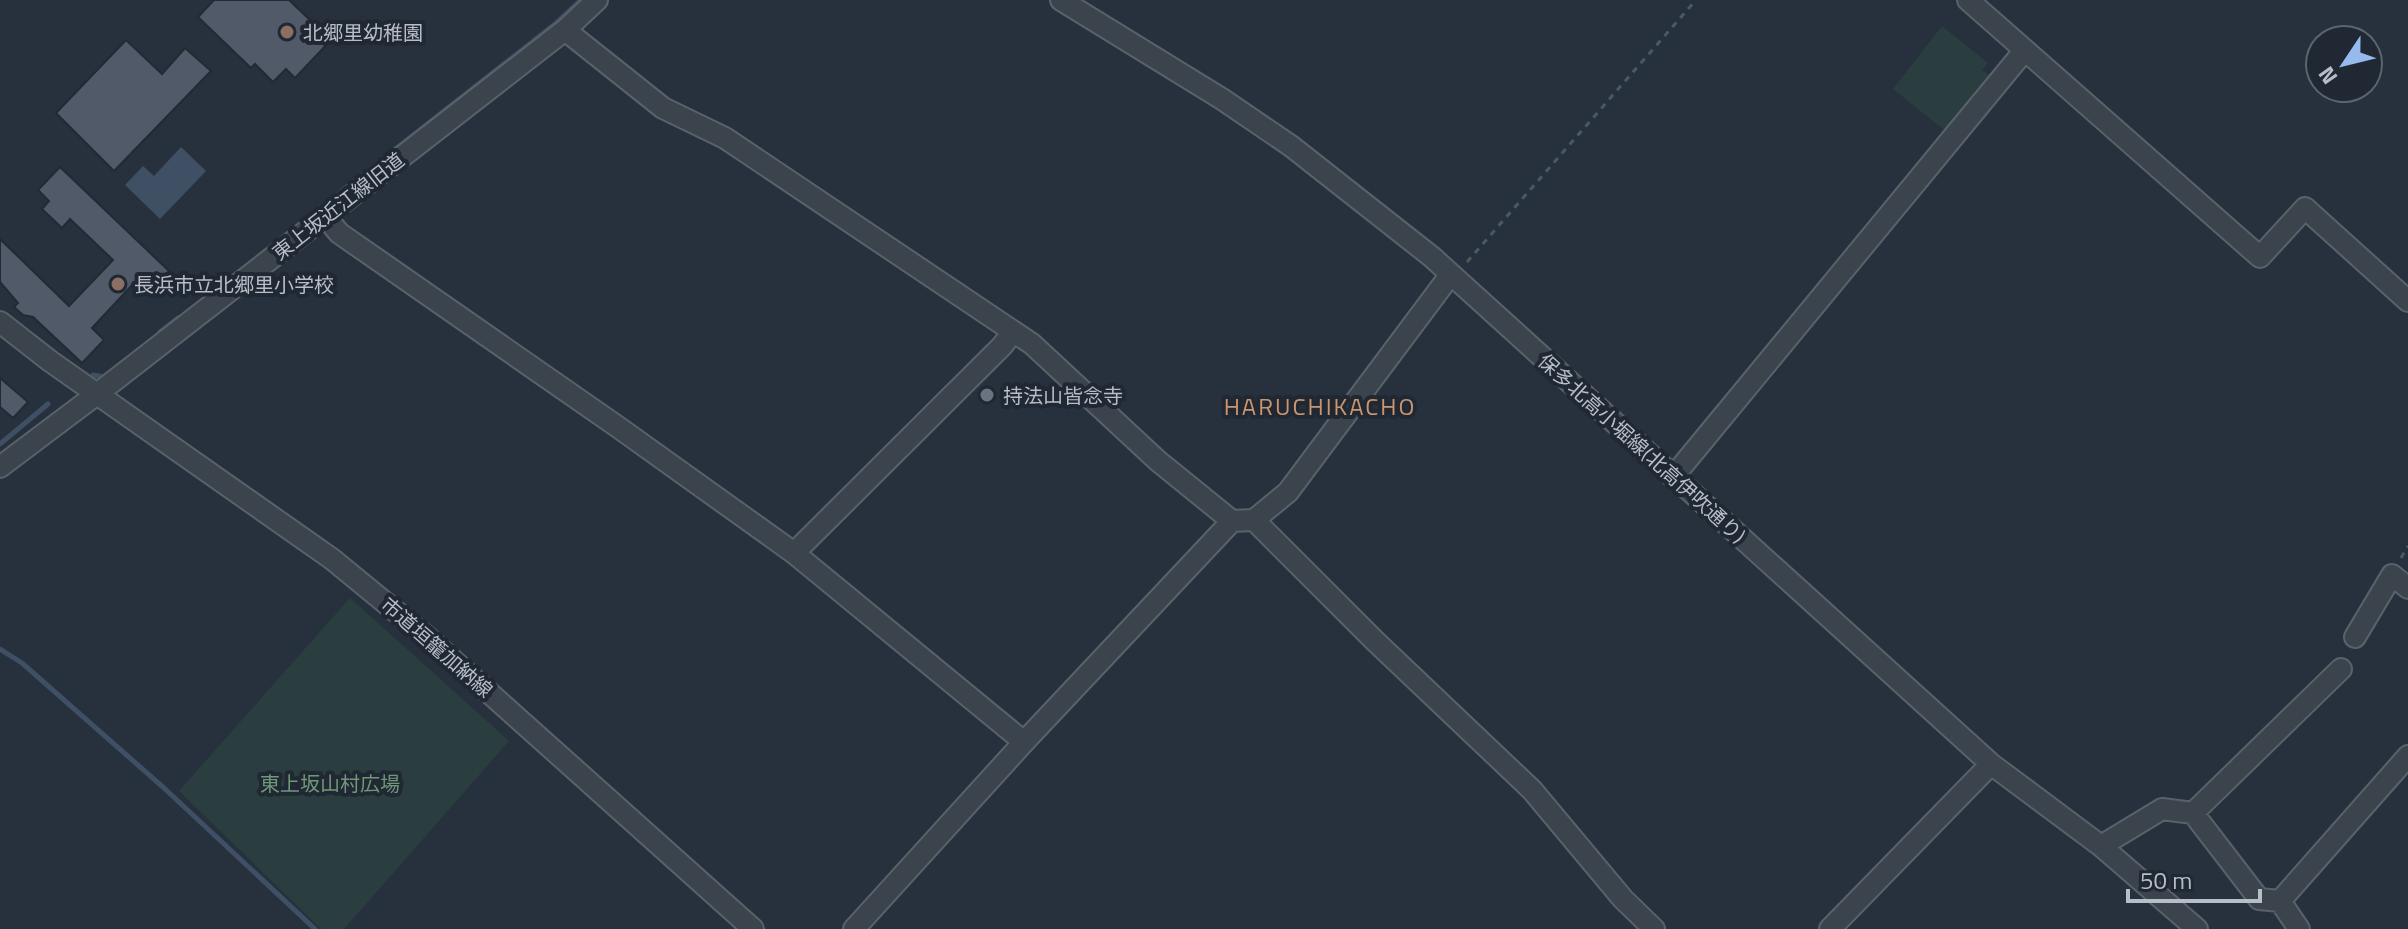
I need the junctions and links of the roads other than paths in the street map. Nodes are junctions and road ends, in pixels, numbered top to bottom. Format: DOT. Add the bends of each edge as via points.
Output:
graph roads {
  1 [pos="597,0"];
  2 [pos="1061,0"];
  3 [pos="1968,0"];
  4 [pos="565,30"];
  5 [pos="2025,50"];
  6 [pos="325,216"];
  7 [pos="1451,274"];
  8 [pos="2408,301"];
  9 [pos="0,322"];
  10 [pos="1013,332"];
  11 [pos="97,394"];
  12 [pos="0,467"];
  13 [pos="1673,477"];
  14 [pos="1254,520"];
  15 [pos="1232,521"];
  16 [pos="794,553"];
  17 [pos="2400,582"];
  18 [pos="2355,637"];
  19 [pos="2341,669"];
  20 [pos="1024,742"];
  21 [pos="2408,756"];
  22 [pos="1991,764"];
  23 [pos="2193,813"];
  24 [pos="2101,846"];
  25 [pos="2280,901"];
  26 [pos="753,929"];
  27 [pos="854,929"];
  28 [pos="1654,929"];
  29 [pos="1830,929"];
  30 [pos="2197,929"];
  31 [pos="2299,929"];
  1 -- 4 [label="street, 東上坂近江線旧道"];
  2 -- 7 [label="street, 保多北高小堀線(北高伊吹通り)" via="1291,146"];
  3 -- 5 [label="street"];
  4 -- 6 [label="street, 東上坂近江線旧道"];
  4 -- 10 [label="street" via="663,108 725,138"];
  5 -- 8 [label="street" via="2260,257 2305,208"];
  5 -- 13 [label="street"];
  6 -- 11 [label="street, 東上坂近江線旧道"];
  6 -- 16 [label="street" via="339,233"];
  7 -- 13 [label="street, 保多北高小堀線(北高伊吹通り)"];
  7 -- 14 [label="street" via="1288,492"];
  9 -- 11 [label="street, 市道垣籠加納線"];
  10 -- 15 [label="street"];
  10 -- 16 [label="street"];
  11 -- 12 [label="street, 東上坂近江線旧道"];
  11 -- 26 [label="street, 市道垣籠加納線" via="344,569"];
  13 -- 22 [label="street, 保多北高小堀線(北高伊吹通り)"];
  14 -- 15 [label="street"];
  14 -- 28 [label="street" via="1532,790"];
  15 -- 20 [label="street"];
  16 -- 20 [label="street"];
  17 -- 18 [label="street"];
  19 -- 23 [label="street"];
  20 -- 27 [label="street"];
  21 -- 25 [label="street"];
  22 -- 24 [label="street, 保多北高小堀線(北高伊吹通り)"];
  22 -- 29 [label="street"];
  23 -- 24 [label="street" via="2162,809"];
  23 -- 25 [label="street" via="2259,899"];
  24 -- 30 [label="street, 保多北高小堀線(北高伊吹通り)"];
  25 -- 31 [label="street"];
}
